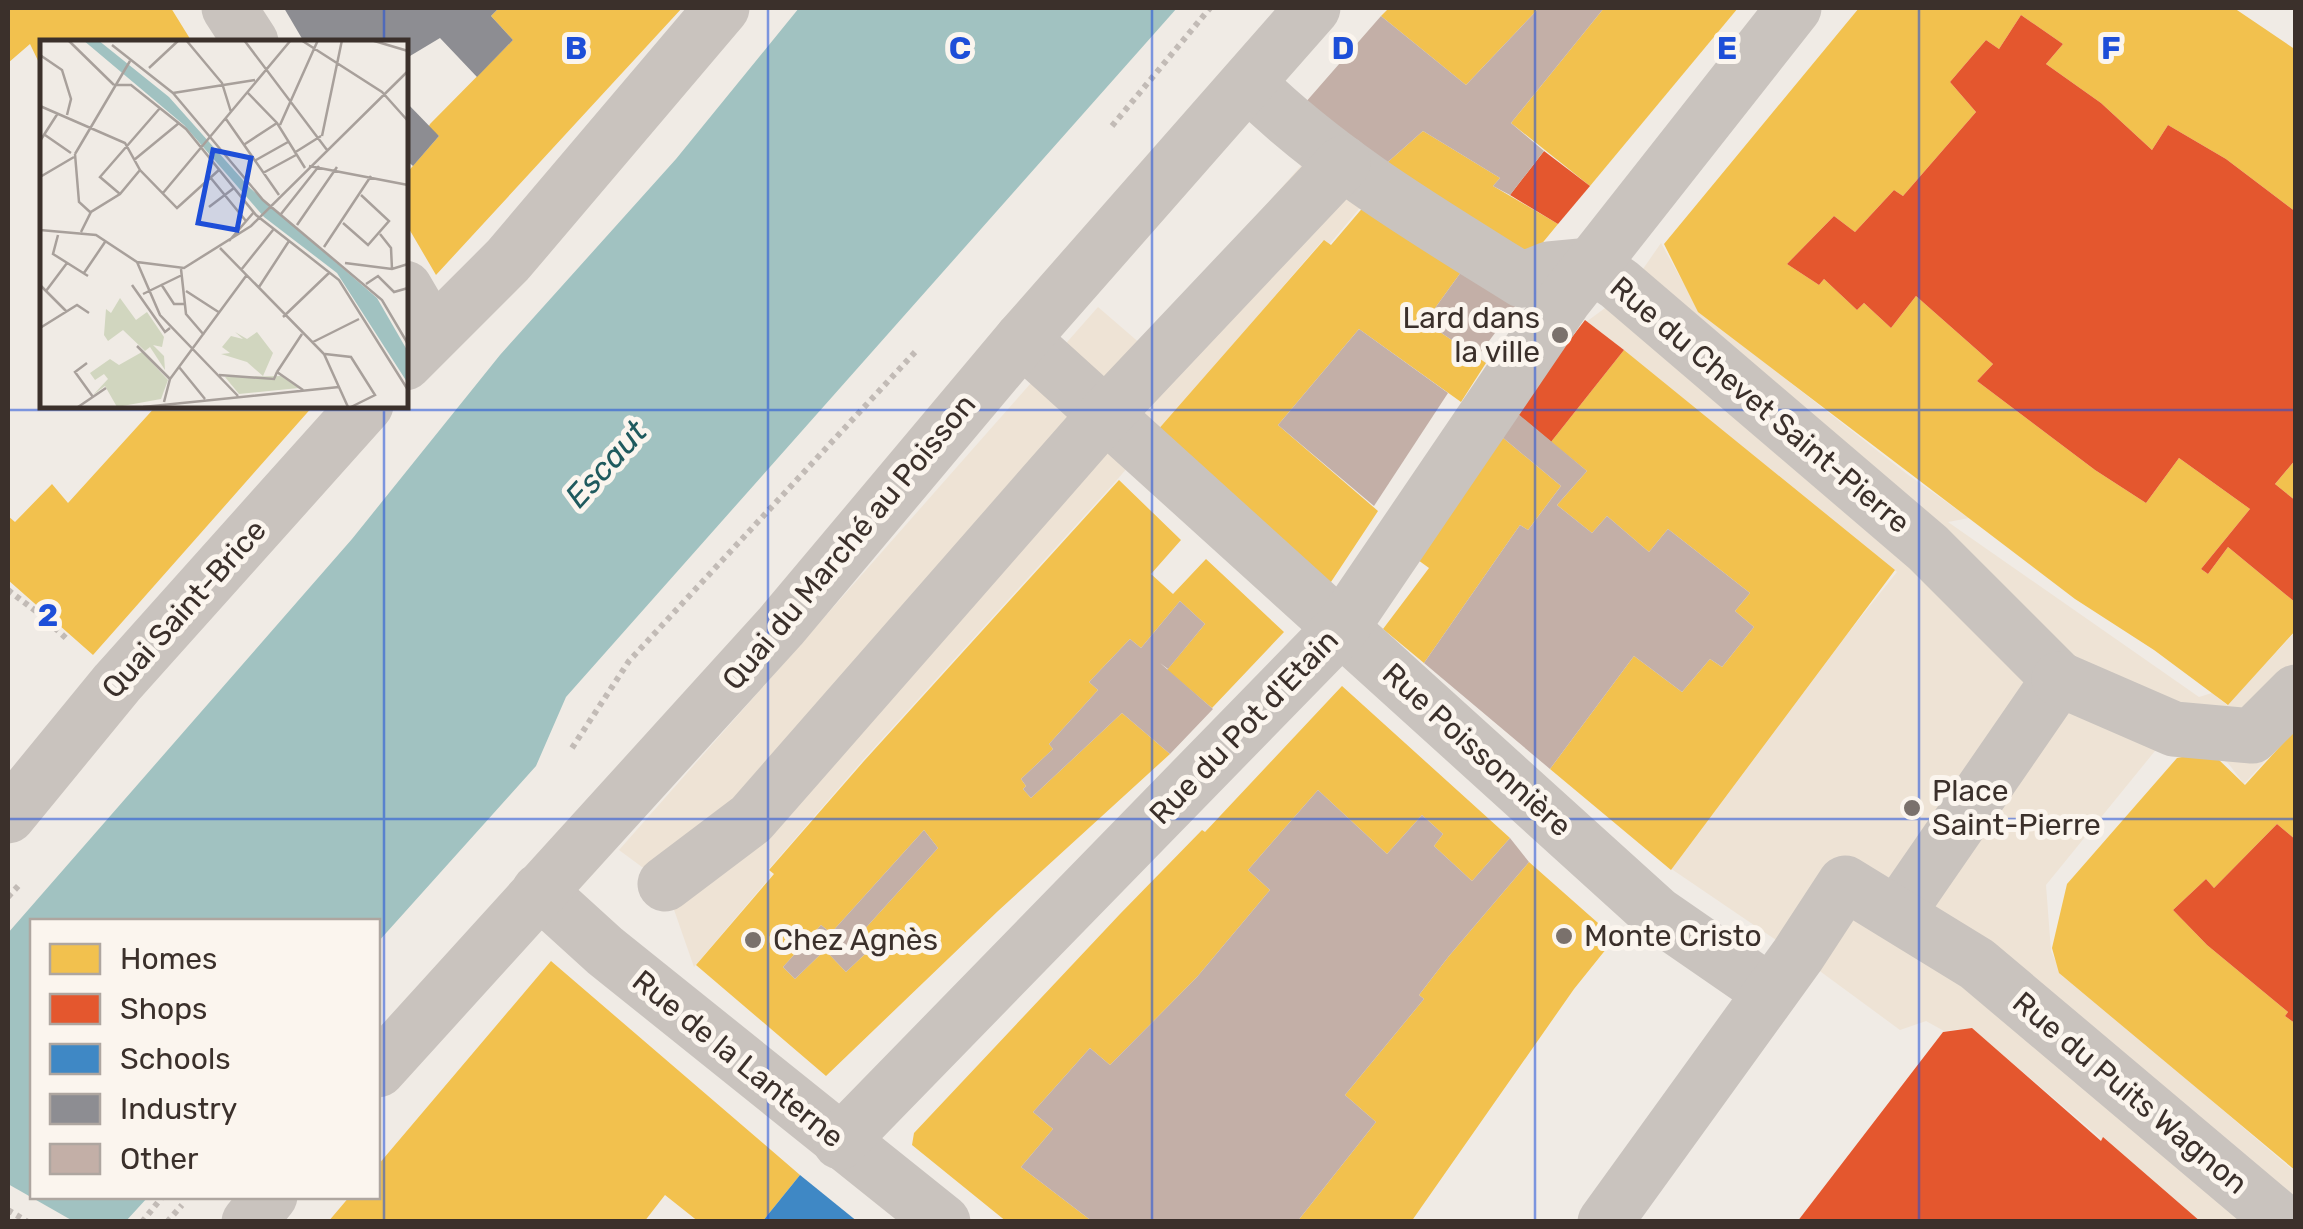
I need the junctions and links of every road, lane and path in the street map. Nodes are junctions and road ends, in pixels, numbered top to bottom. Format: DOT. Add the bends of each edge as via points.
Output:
graph roads {
  1 [pos="229,8"];
  2 [pos="722,8"];
  3 [pos="1210,8"];
  4 [pos="1312,8"];
  5 [pos="1794,8"];
  6 [pos="250,40"];
  7 [pos="1248,83"];
  8 [pos="1106,134"];
  9 [pos="1343,163"];
  10 [pos="1591,264"];
  11 [pos="414,328"];
  12 [pos="1022,338"];
  13 [pos="919,348"];
  14 [pos="363,408"];
  15 [pos="1104,414"];
  16 [pos="8,590"];
  17 [pos="1342,627"];
  18 [pos="78,650"];
  19 [pos="2059,679"];
  20 [pos="2296,692"];
  21 [pos="569,753"];
  22 [pos="8,816"];
  23 [pos="665,884"];
  24 [pos="538,890"];
  25 [pos="1897,914"];
  26 [pos="1784,974"];
  27 [pos="380,1068"];
  28 [pos="840,1142"];
  29 [pos="161,1199"];
  30 [pos="268,1199"];
  31 [pos="8,1210"];
  32 [pos="28,1222"];
  33 [pos="142,1222"];
  34 [pos="249,1222"];
  35 [pos="943,1222"];
  36 [pos="1605,1222"];
  37 [pos="2283,1222"];
  1 -- 6 [label="street"];
  2 -- 11 [label="street" via="508,260"];
  3 -- 8 [label="path"];
  4 -- 7 [label="street, Quai du Marché au Poisson"];
  5 -- 10 [label="street, Rue du Pot d'Etain"];
  7 -- 9 [label="street"];
  7 -- 12 [label="street, Quai du Marché au Poisson"];
  9 -- 10 [label="street" via="1522,280"];
  9 -- 15 [label="street"];
  10 -- 17 [label="street, Rue du Pot d'Etain"];
  10 -- 19 [label="street, Rue du Chevet Saint-Pierre" via="1928,548"];
  12 -- 15 [label="street, Rue Poissonnière"];
  12 -- 24 [label="street, Quai du Marché au Poisson" via="781,626"];
  13 -- 21 [label="path" via="629,661"];
  14 -- 22 [label="street, Quai Saint-Brice"];
  15 -- 17 [label="street, Rue Poissonnière"];
  15 -- 23 [label="street" via="751,819"];
  16 -- 18 [label="path"];
  17 -- 26 [label="street, Rue Poissonnière" via="1657,914"];
  17 -- 28 [label="street, Rue du Pot d'Etain"];
  19 -- 20 [label="street" via="2174,729 2252,736"];
  19 -- 25 [label="street"];
  24 -- 27 [label="street, Quai du Marché au Poisson"];
  24 -- 28 [label="street, Rue de la Lanterne"];
  25 -- 26 [label="street" via="1845,882"];
  25 -- 37 [label="street, Rue du Puits Wagnon" via="1976,964"];
  26 -- 36 [label="street"];
  28 -- 35 [label="street, Rue de la Lanterne"];
  29 -- 33 [label="path"];
  30 -- 34 [label="street"];
  31 -- 32 [label="path"];
}
